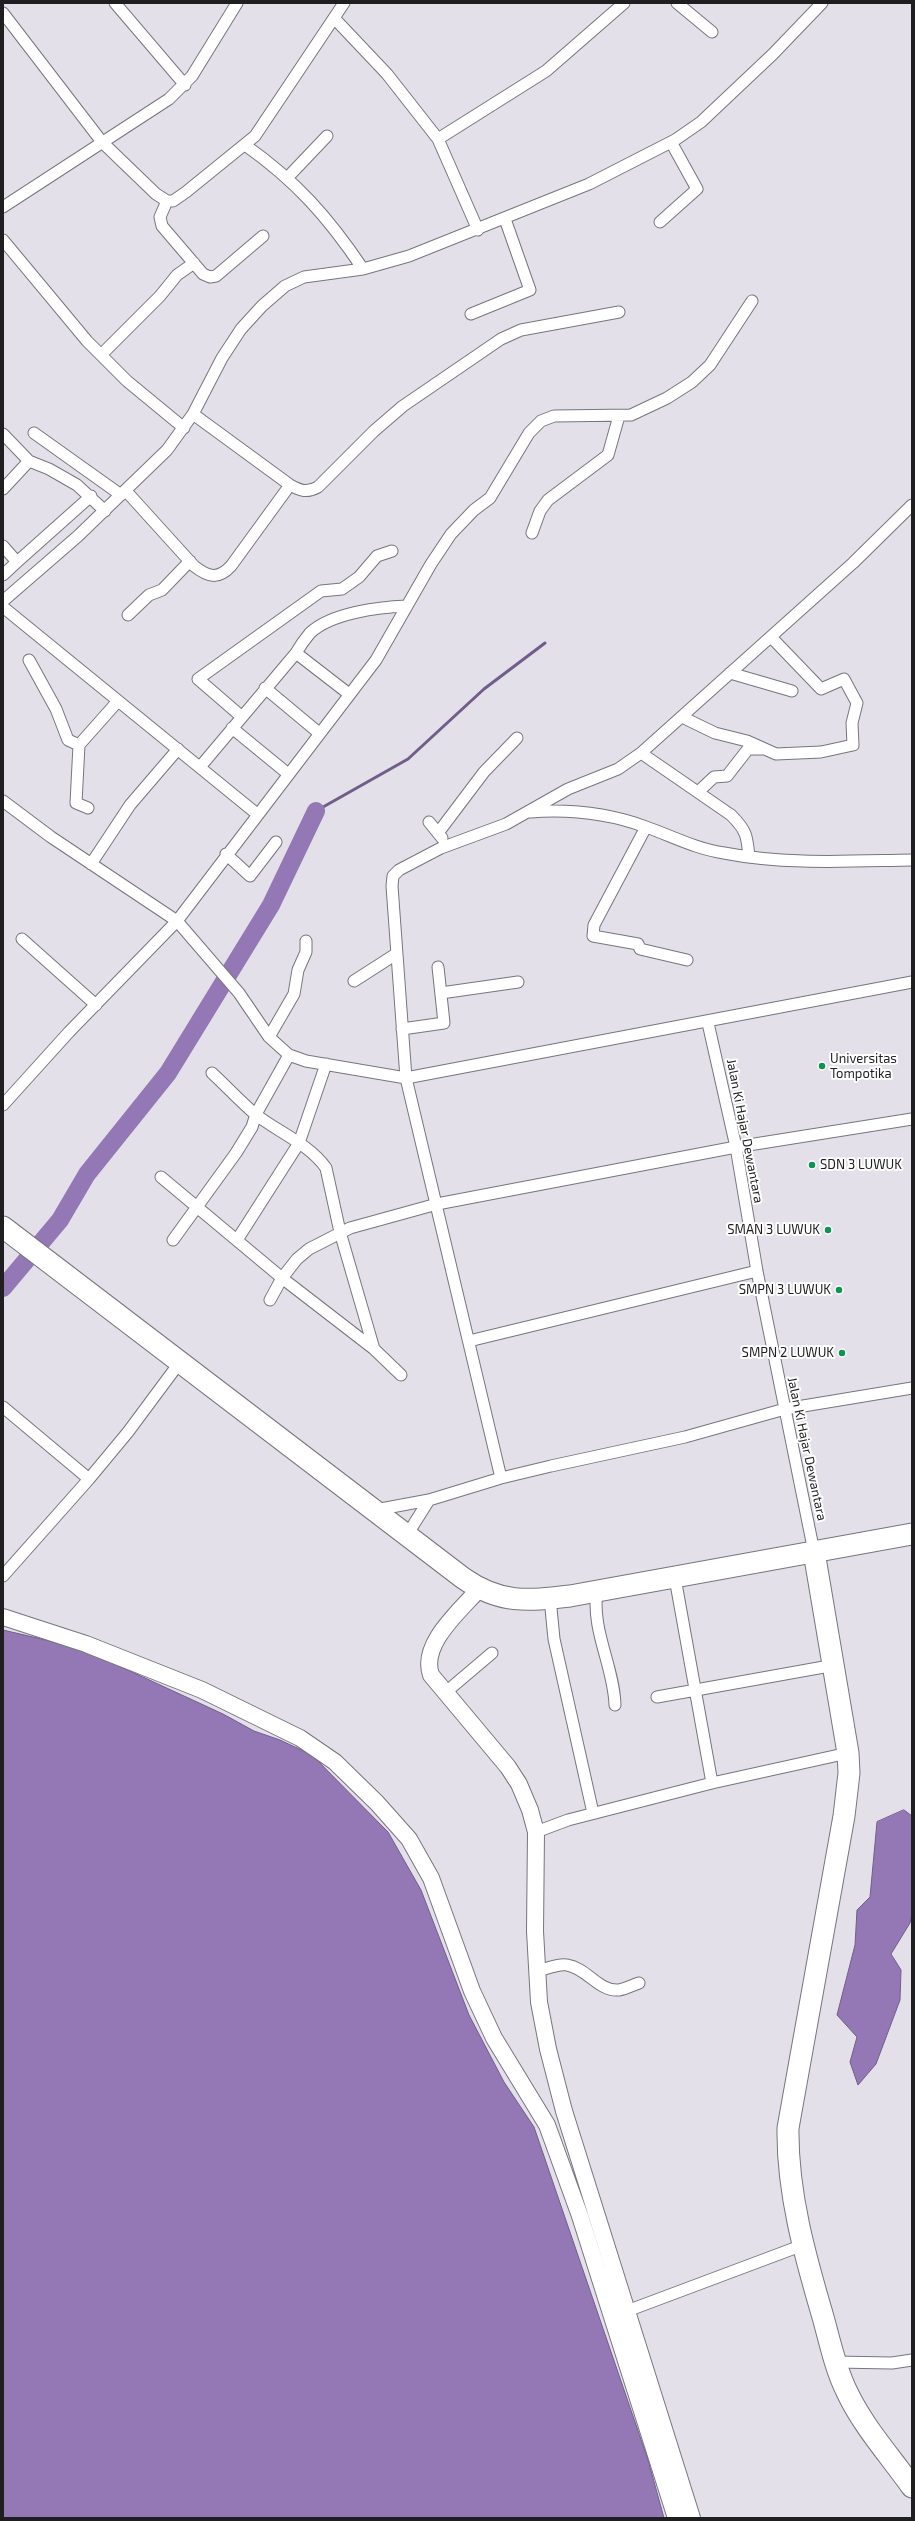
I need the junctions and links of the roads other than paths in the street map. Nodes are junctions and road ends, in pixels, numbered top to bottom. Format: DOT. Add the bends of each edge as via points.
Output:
graph roads {
  1 [pos="114,3"];
  2 [pos="237,3"];
  3 [pos="344,3"];
  4 [pos="624,3"];
  5 [pos="677,3"];
  6 [pos="822,3"];
  7 [pos="3,13"];
  8 [pos="334,18"];
  9 [pos="712,32"];
  10 [pos="185,85"];
  11 [pos="327,136"];
  12 [pos="438,139"];
  13 [pos="102,142"];
  14 [pos="671,142"];
  15 [pos="245,145"];
  16 [pos="288,178"];
  17 [pos="167,201"];
  18 [pos="3,207"];
  19 [pos="505,219"];
  20 [pos="660,222"];
  21 [pos="478,230"];
  22 [pos="263,236"];
  23 [pos="3,240"];
  24 [pos="194,263"];
  25 [pos="363,269"];
  26 [pos="752,300"];
  27 [pos="619,312"];
  28 [pos="471,314"];
  29 [pos="101,354"];
  30 [pos="193,414"];
  31 [pos="619,416"];
  32 [pos="184,428"];
  33 [pos="34,433"];
  34 [pos="3,434"];
  35 [pos="30,461"];
  36 [pos="290,485"];
  37 [pos="3,489"];
  38 [pos="124,493"];
  39 [pos="91,496"];
  40 [pos="912,505"];
  41 [pos="105,511"];
  42 [pos="532,533"];
  43 [pos="3,546"];
  44 [pos="392,551"];
  45 [pos="190,561"];
  46 [pos="17,562"];
  47 [pos="3,576"];
  48 [pos="3,601"];
  49 [pos="3,606"];
  50 [pos="407,606"];
  51 [pos="128,615"];
  52 [pos="771,637"];
  53 [pos="296,653"];
  54 [pos="29,660"];
  55 [pos="730,673"];
  56 [pos="265,688"];
  57 [pos="792,691"];
  58 [pos="349,694"];
  59 [pos="118,701"];
  60 [pos="242,717"];
  61 [pos="682,717"];
  62 [pos="232,728"];
  63 [pos="319,733"];
  64 [pos="517,738"];
  65 [pos="79,745"];
  66 [pos="178,749"];
  67 [pos="763,749"];
  68 [pos="641,753"];
  69 [pos="200,767"];
  70 [pos="287,773"];
  71 [pos="698,792"];
  72 [pos="3,801"];
  73 [pos="88,808"];
  74 [pos="528,812"];
  75 [pos="257,814"];
  76 [pos="429,822"];
  77 [pos="646,827"];
  78 [pos="438,833"];
  79 [pos="276,842"];
  80 [pos="447,845"];
  81 [pos="226,854"];
  82 [pos="749,857"];
  83 [pos="912,860"];
  84 [pos="91,864"];
  85 [pos="177,921"];
  86 [pos="22,939"];
  87 [pos="306,941"];
  88 [pos="396,954"];
  89 [pos="687,960"];
  90 [pos="438,967"];
  91 [pos="354,981"];
  92 [pos="518,982"];
  93 [pos="912,982"];
  94 [pos="441,993"];
  95 [pos="96,1005"];
  96 [pos="708,1023"];
  97 [pos="402,1029"];
  98 [pos="269,1037"];
  99 [pos="289,1055"];
  100 [pos="326,1064"];
  101 [pos="212,1073"];
  102 [pos="406,1078"];
  103 [pos="3,1105"];
  104 [pos="256,1114"];
  105 [pos="912,1119"];
  106 [pos="299,1143"];
  107 [pos="736,1147"];
  108 [pos="161,1177"];
  109 [pos="437,1204"];
  110 [pos="198,1207"];
  111 [pos="3,1227"];
  112 [pos="340,1232"];
  113 [pos="173,1240"];
  114 [pos="237,1240"];
  115 [pos="757,1271"];
  116 [pos="282,1278"];
  117 [pos="270,1300"];
  118 [pos="469,1341"];
  119 [pos="374,1349"];
  120 [pos="180,1362"];
  121 [pos="401,1376"];
  122 [pos="912,1388"];
  123 [pos="3,1407"];
  124 [pos="785,1409"];
  125 [pos="501,1478"];
  126 [pos="89,1479"];
  127 [pos="429,1500"];
  128 [pos="375,1510"];
  129 [pos="912,1534"];
  130 [pos="407,1535"];
  131 [pos="814,1552"];
  132 [pos="3,1576"];
  133 [pos="676,1578"];
  134 [pos="479,1589"];
  135 [pos="597,1591"];
  136 [pos="550,1598"];
  137 [pos="3,1617"];
  138 [pos="492,1653"];
  139 [pos="835,1665"];
  140 [pos="696,1689"];
  141 [pos="446,1692"];
  142 [pos="657,1697"];
  143 [pos="615,1705"];
  144 [pos="848,1753"];
  145 [pos="712,1782"];
  146 [pos="593,1813"];
  147 [pos="536,1832"];
  148 [pos="537,1971"];
  149 [pos="639,1983"];
  150 [pos="564,2111"];
  151 [pos="545,2119"];
  152 [pos="803,2245"];
  153 [pos="627,2311"];
  154 [pos="912,2360"];
  155 [pos="835,2362"];
  156 [pos="657,2433"];
  157 [pos="912,2487"];
  158 [pos="676,2518"];
  159 [pos="692,2518"];
  1 -- 10 [label="street"];
  2 -- 10 [label="street"];
  3 -- 8 [label="street"];
  4 -- 12 [label="street" via="546,71"];
  5 -- 9 [label="street"];
  6 -- 14 [label="street" via="773,54 701,122"];
  7 -- 13 [label="street"];
  8 -- 12 [label="street" via="387,74"];
  8 -- 15 [label="street" via="262,128"];
  10 -- 13 [label="street" via="169,99"];
  11 -- 16 [label="street"];
  12 -- 21 [label="street"];
  13 -- 17 [label="street" via="156,194"];
  13 -- 18 [label="street"];
  14 -- 19 [label="street" via="589,184"];
  14 -- 20 [label="street" via="697,190"];
  15 -- 16 [label="street"];
  15 -- 17 [label="street" via="186,192 173,201"];
  16 -- 25 [label="street" via="339,233"];
  17 -- 24 [label="street" via="160,217 162,226"];
  19 -- 21 [label="street"];
  19 -- 28 [label="street" via="530,290"];
  21 -- 25 [label="street" via="409,256"];
  22 -- 24 [label="street" via="216,276 203,274"];
  23 -- 29 [label="street" via="44,292"];
  24 -- 29 [label="street" via="177,275 160,296"];
  25 -- 30 [label="street" via="304,277 285,286 241,329 222,358"];
  26 -- 31 [label="street" via="710,365 692,382 643,411"];
  27 -- 36 [label="street" via="521,330 500,339 403,406 318,487 310,492"];
  29 -- 32 [label="street" via="127,381"];
  30 -- 32 [label="street"];
  30 -- 36 [label="street"];
  31 -- 42 [label="street" via="608,455 548,500 540,511"];
  31 -- 50 [label="street" via="554,416 541,421 518,447 500,484 490,498 474,510 451,534 430,564"];
  32 -- 38 [label="street" via="167,450"];
  33 -- 38 [label="street"];
  34 -- 35 [label="street"];
  35 -- 37 [label="street"];
  35 -- 39 [label="street" via="70,480"];
  36 -- 45 [label="street" via="224,574 204,574"];
  38 -- 41 [label="street"];
  38 -- 45 [label="street"];
  39 -- 41 [label="street"];
  39 -- 46 [label="street"];
  40 -- 52 [label="street" via="853,563"];
  41 -- 48 [label="street"];
  43 -- 46 [label="street"];
  44 -- 60 [label="street" via="377,556 360,577 342,589 321,591 198,679"];
  45 -- 51 [label="street" via="162,590 149,595"];
  46 -- 47 [label="street"];
  49 -- 59 [label="street"];
  50 -- 53 [label="street" via="373,609 329,621 311,632"];
  50 -- 58 [label="street" via="376,660"];
  52 -- 55 [label="street"];
  52 -- 67 [label="street" via="821,689 844,679 857,703 852,723 853,745 821,752 792,754 776,754"];
  53 -- 56 [label="street"];
  53 -- 58 [label="street"];
  54 -- 65 [label="street" via="56,709 68,740"];
  55 -- 57 [label="street"];
  55 -- 61 [label="street"];
  56 -- 60 [label="street"];
  56 -- 63 [label="street"];
  58 -- 63 [label="street"];
  59 -- 65 [label="street"];
  59 -- 66 [label="street"];
  60 -- 62 [label="street"];
  61 -- 67 [label="street" via="715,733 747,741"];
  61 -- 68 [label="street"];
  62 -- 69 [label="street"];
  62 -- 70 [label="street"];
  63 -- 70 [label="street"];
  64 -- 78 [label="street" via="484,772"];
  65 -- 73 [label="street" via="76,803"];
  66 -- 69 [label="street"];
  66 -- 84 [label="street" via="130,805"];
  67 -- 71 [label="street" via="748,749 727,776 714,777"];
  68 -- 71 [label="street"];
  68 -- 74 [label="street" via="618,769 568,789"];
  69 -- 75 [label="street"];
  70 -- 75 [label="street"];
  71 -- 82 [label="street" via="731,815 743,827 747,836"];
  72 -- 84 [label="street"];
  74 -- 77 [label="street" via="587,812"];
  74 -- 80 [label="street" via="490,831"];
  75 -- 81 [label="street"];
  76 -- 78 [label="street"];
  77 -- 82 [label="street" via="698,847"];
  77 -- 89 [label="street" via="594,925 593,936 638,944 640,949"];
  78 -- 80 [label="street"];
  79 -- 81 [label="street" via="250,876"];
  80 -- 88 [label="street" via="399,870 393,876"];
  81 -- 85 [label="street"];
  82 -- 83 [label="street" via="816,861"];
  84 -- 85 [label="street"];
  85 -- 95 [label="street"];
  85 -- 98 [label="street" via="239,993"];
  86 -- 95 [label="street"];
  87 -- 98 [label="street" via="306,952 298,970 294,994"];
  88 -- 91 [label="street"];
  88 -- 97 [label="street"];
  90 -- 94 [label="street"];
  92 -- 94 [label="street"];
  93 -- 96 [label="street"];
  94 -- 97 [label="street" via="444,1023"];
  95 -- 103 [label="street"];
  96 -- 102 [label="street"];
  96 -- 107 [label="street, Jalan Ki Hajar Dewantara"];
  97 -- 102 [label="street"];
  98 -- 99 [label="street"];
  99 -- 100 [label="street" via="306,1062"];
  99 -- 104 [label="street"];
  100 -- 102 [label="street"];
  100 -- 106 [label="street"];
  101 -- 104 [label="street"];
  102 -- 109 [label="street"];
  104 -- 106 [label="street"];
  104 -- 110 [label="street" via="248,1134"];
  105 -- 107 [label="street"];
  106 -- 112 [label="street" via="326,1168"];
  106 -- 114 [label="street"];
  107 -- 109 [label="street"];
  107 -- 115 [label="street, Jalan Ki Hajar Dewantara"];
  108 -- 110 [label="street"];
  109 -- 112 [label="street"];
  109 -- 118 [label="street"];
  110 -- 113 [label="street"];
  110 -- 114 [label="street"];
  111 -- 120 [label="highway"];
  112 -- 116 [label="street" via="309,1248"];
  112 -- 119 [label="street"];
  114 -- 116 [label="street"];
  115 -- 118 [label="street"];
  115 -- 124 [label="street, Jalan Ki Hajar Dewantara"];
  116 -- 117 [label="street"];
  116 -- 119 [label="street"];
  118 -- 125 [label="street"];
  119 -- 121 [label="street"];
  120 -- 126 [label="street"];
  120 -- 128 [label="highway"];
  122 -- 124 [label="street"];
  123 -- 126 [label="street"];
  124 -- 125 [label="street" via="684,1437"];
  124 -- 131 [label="street, Jalan Ki Hajar Dewantara"];
  125 -- 127 [label="street"];
  126 -- 132 [label="street"];
  127 -- 128 [label="street"];
  127 -- 130 [label="street"];
  128 -- 130 [label="highway"];
  129 -- 131 [label="highway"];
  130 -- 134 [label="highway"];
  131 -- 133 [label="highway"];
  131 -- 139 [label="highway"];
  133 -- 135 [label="highway"];
  133 -- 140 [label="street"];
  134 -- 136 [label="highway" via="501,1598 516,1600"];
  134 -- 141 [label="street" via="442,1633 430,1654 428,1665 431,1675"];
  135 -- 136 [label="highway"];
  135 -- 143 [label="street" via="595,1603 606,1665 615,1693"];
  136 -- 146 [label="street" via="554,1639"];
  137 -- 151 [label="street" via="86,1644 202,1690 300,1738 335,1762 409,1839 421,1859 431,1878 472,1991 494,2038"];
  138 -- 141 [label="street"];
  139 -- 140 [label="street"];
  139 -- 144 [label="highway"];
  140 -- 142 [label="street"];
  140 -- 145 [label="street"];
  141 -- 147 [label="street" via="519,1784"];
  144 -- 145 [label="street"];
  144 -- 152 [label="highway" via="849,1773 844,1816 788,2128 788,2159"];
  145 -- 146 [label="street"];
  146 -- 147 [label="street"];
  147 -- 148 [label="street"];
  148 -- 149 [label="street" via="566,1964 576,1967 610,1989 619,1990"];
  148 -- 150 [label="street" via="539,2002 548,2049"];
  150 -- 151 [label="street" via="554,2112"];
  150 -- 153 [label="street"];
  151 -- 156 [label="street"];
  152 -- 153 [label="street"];
  152 -- 155 [label="highway"];
  153 -- 156 [label="street"];
  154 -- 155 [label="street" via="892,2363"];
  155 -- 157 [label="highway" via="860,2416"];
  156 -- 158 [label="street"];
  156 -- 159 [label="street"];
}
